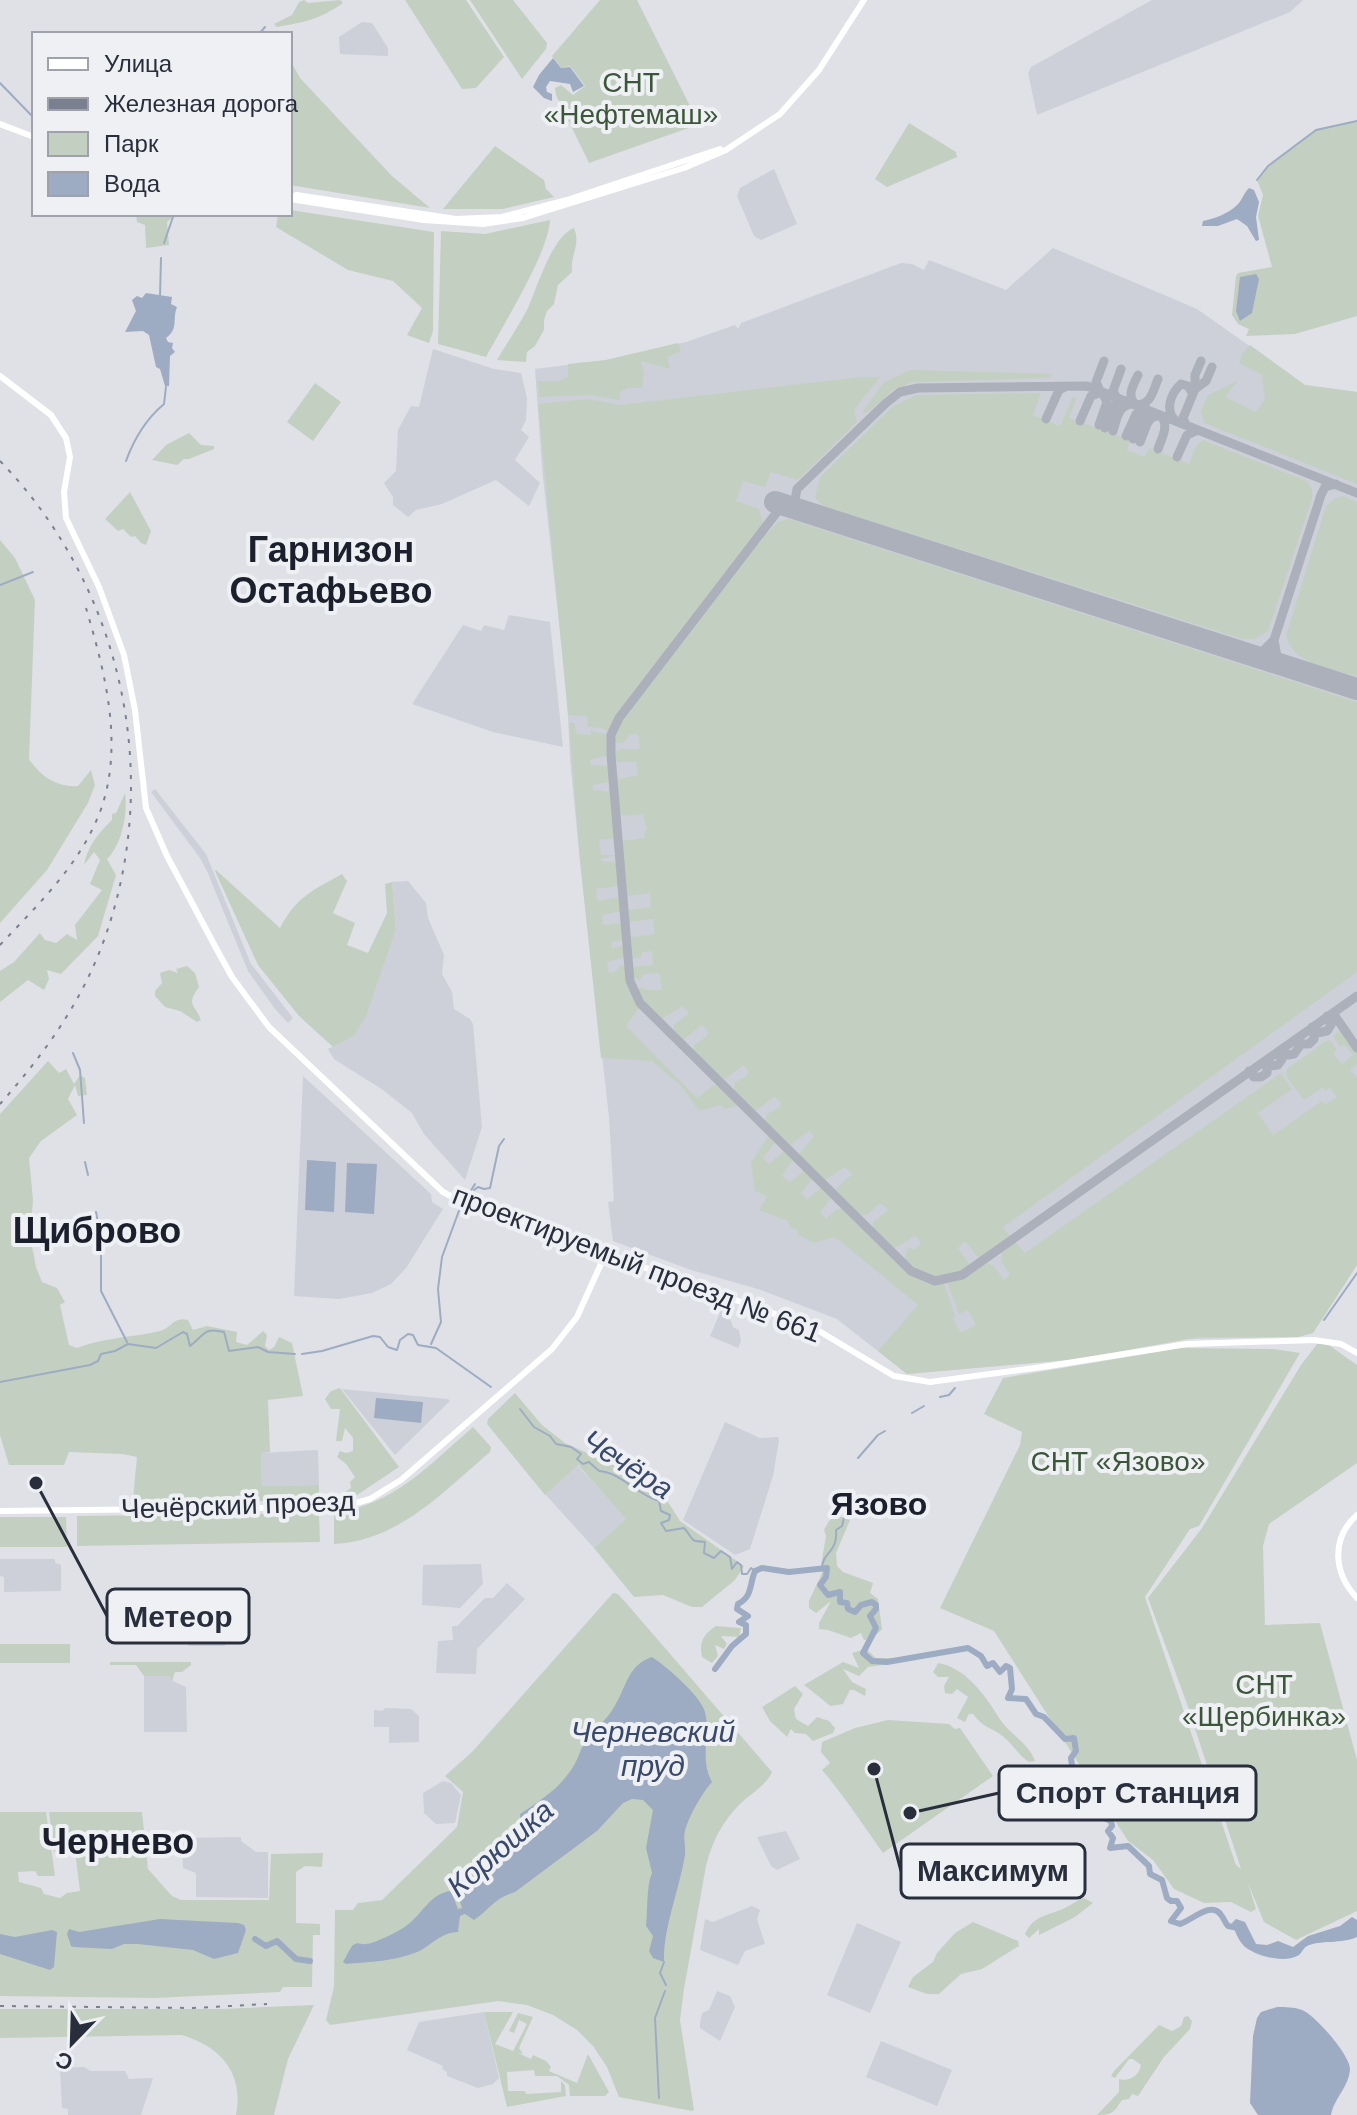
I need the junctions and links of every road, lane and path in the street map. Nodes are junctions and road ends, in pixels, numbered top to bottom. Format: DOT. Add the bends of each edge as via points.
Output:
graph roads {
  1 [pos="862,0"];
  2 [pos="0,126"];
  3 [pos="32,138"];
  4 [pos="292,196"];
  5 [pos="0,376"];
  6 [pos="605,1255"];
  7 [pos="1357,1353"];
  8 [pos="0,1511"];
  9 [pos="1357,1515"];
  10 [pos="1357,1598"];
  1 -- 4 [label="main road" via="819,70 780,114 726,150 684,168 523,218 483,224 424,220"];
  2 -- 3 [label="main road"];
  5 -- 6 [label="main road, проектируемый проезд № 661" via="51,415 66,438 66,518 124,655 146,808 232,977 269,1027 443,1192"];
  6 -- 7 [label="main road, проектируемый проезд № 661" via="792,1320 894,1376 930,1382 1187,1344 1328,1341"];
  6 -- 8 [label="main road, Чечёрский проезд" via="577,1317 555,1346 401,1480 370,1499 342,1507"];
  9 -- 10 [label="main road" via="1344,1530 1337,1555 1342,1579"];
}
